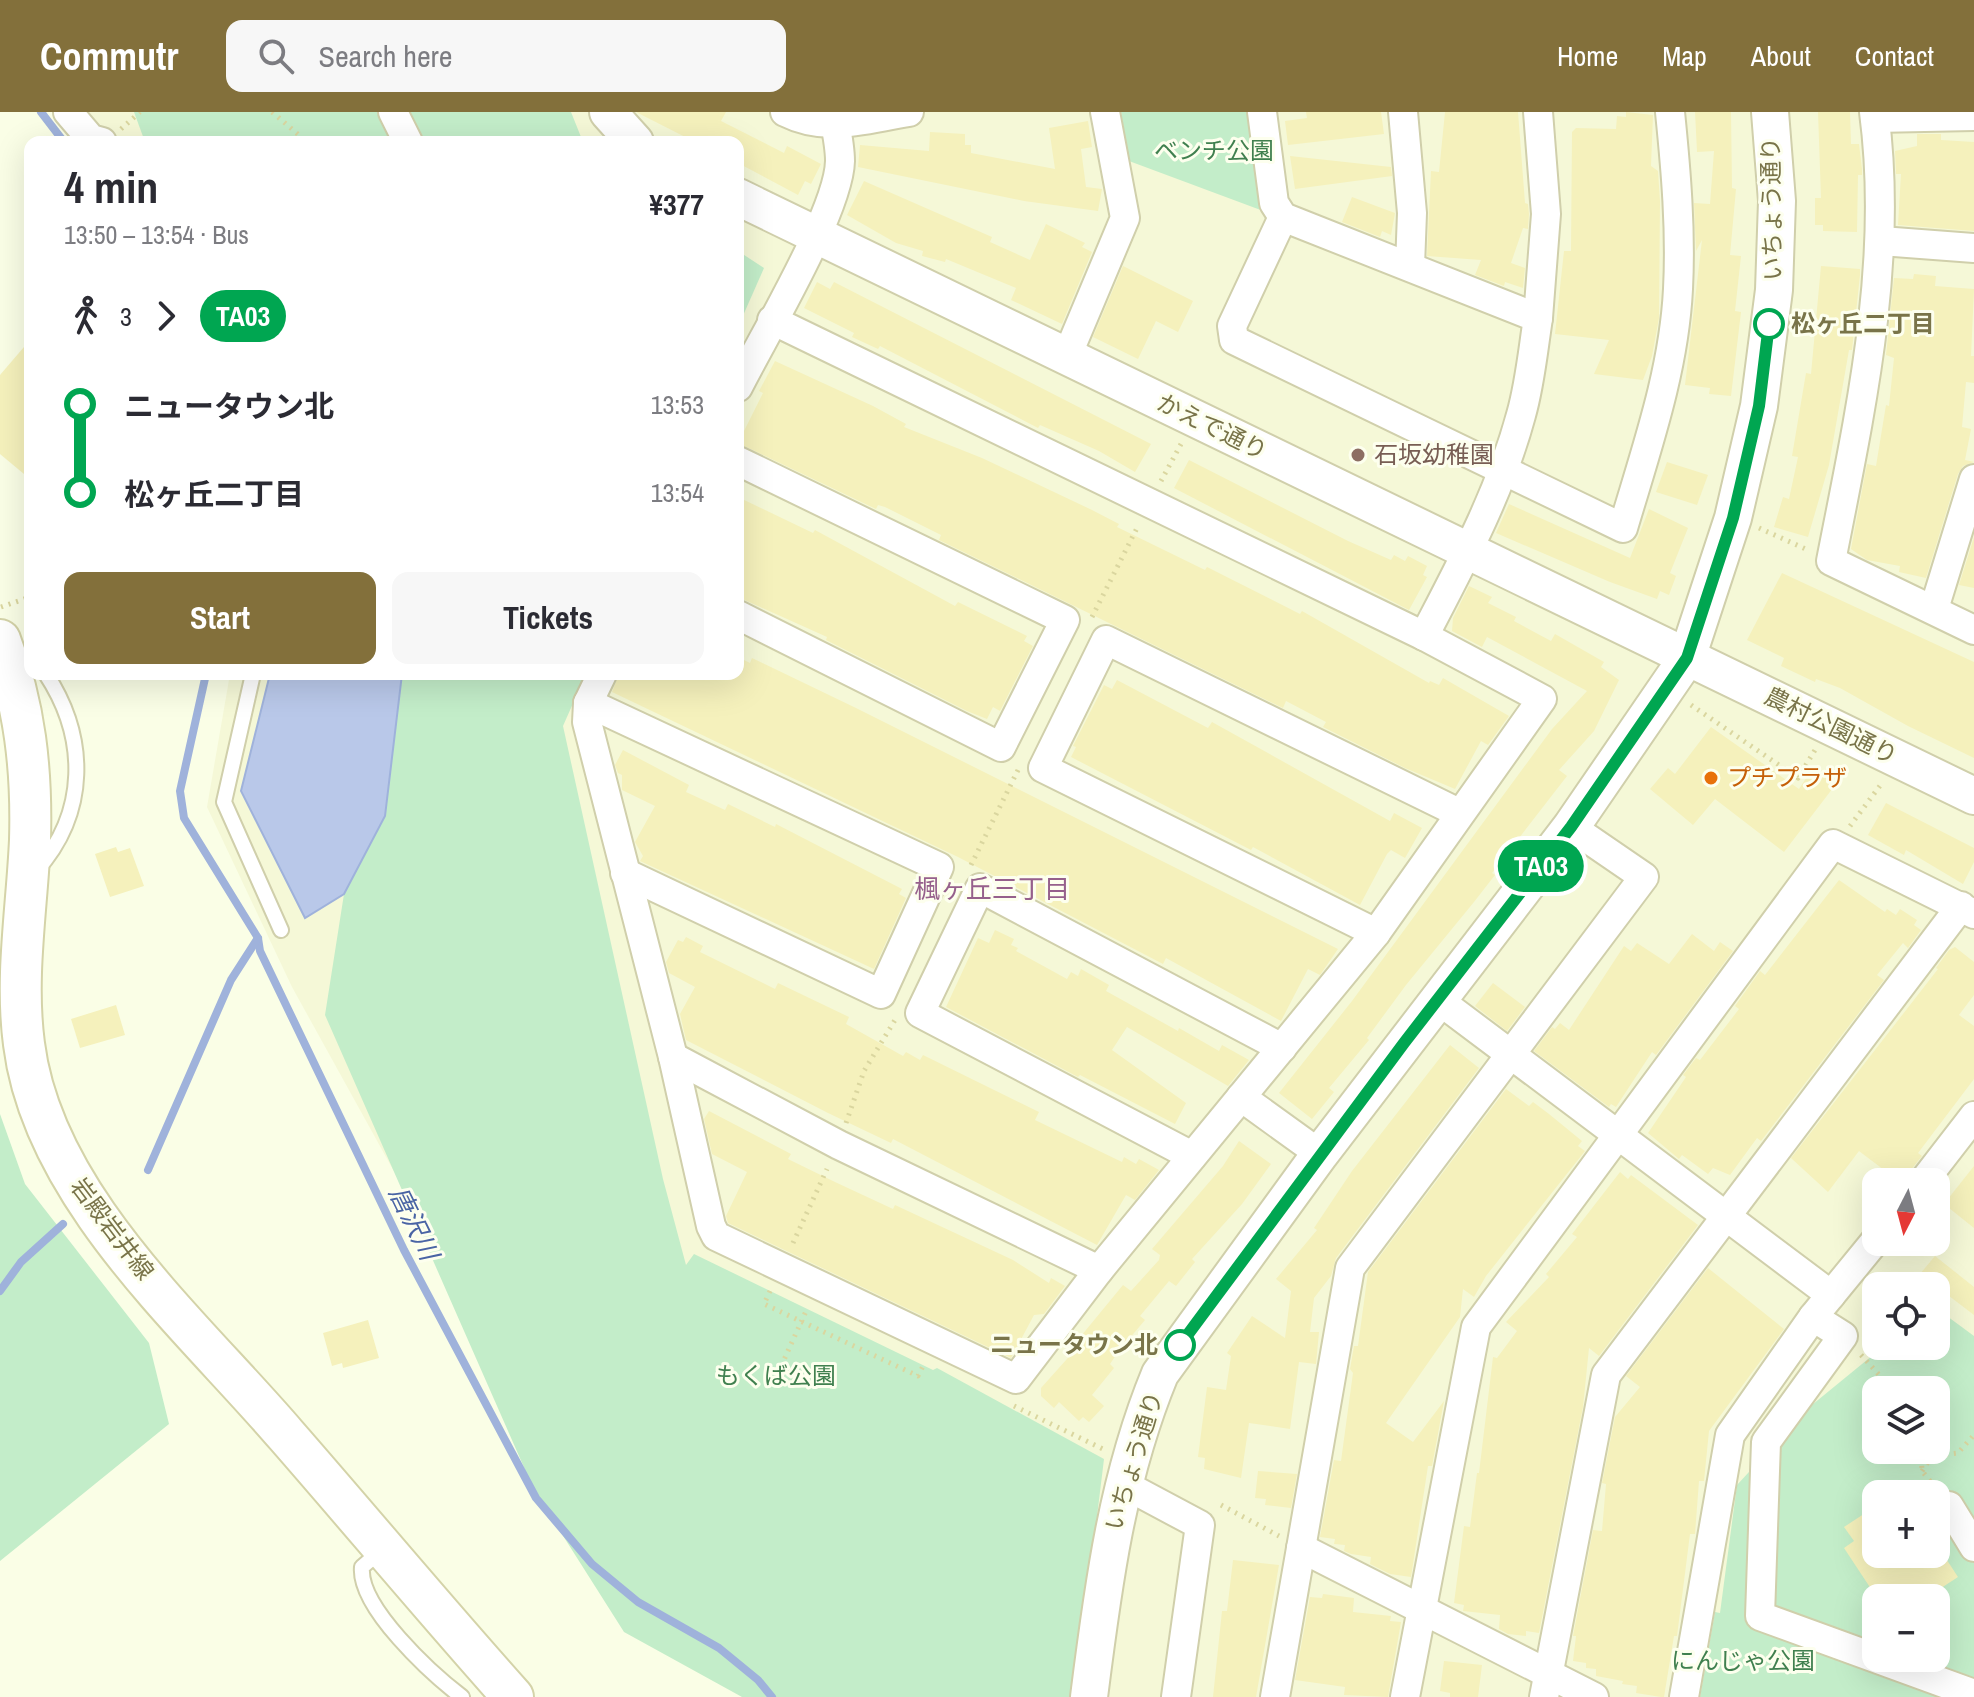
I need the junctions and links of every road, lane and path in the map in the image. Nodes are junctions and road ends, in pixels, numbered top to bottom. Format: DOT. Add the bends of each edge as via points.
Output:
graph roads {
  1 [pos="68,112"];
  2 [pos="272,112"];
  3 [pos="393,112"];
  4 [pos="608,112"];
  5 [pos="785,112"];
  6 [pos="909,112"];
  7 [pos="1105,112"];
  8 [pos="1262,112"];
  9 [pos="1403,112"];
  10 [pos="1538,112"];
  11 [pos="1670,112"];
  12 [pos="1770,112"];
  13 [pos="1874,115"];
  14 [pos="1974,116"];
  15 [pos="834,118"];
  16 [pos="88,136"];
  17 [pos="300,136"];
  18 [pos="405,136"];
  19 [pos="630,136"];
  20 [pos="744,200"];
  21 [pos="1283,217"];
  22 [pos="816,236"];
  23 [pos="1881,241"];
  24 [pos="1974,248"];
  25 [pos="1410,266"];
  26 [pos="1538,318"];
  27 [pos="772,320"];
  28 [pos="1067,356"];
  29 [pos="744,375"];
  30 [pos="1194,419"];
  31 [pos="744,464"];
  32 [pos="1503,470"];
  33 [pos="1974,479"];
  34 [pos="1149,504"];
  35 [pos="1752,525"];
  36 [pos="1467,552"];
  37 [pos="1831,561"];
  38 [pos="24,599"];
  39 [pos="0,608"];
  40 [pos="1934,609"];
  41 [pos="744,618"];
  42 [pos="1086,629"];
  43 [pos="1974,630"];
  44 [pos="1424,636"];
  45 [pos="0,640"];
  46 [pos="1687,658"];
  47 [pos="50,680"];
  48 [pos="252,680"];
  49 [pos="599,680"];
  50 [pos="1706,699"];
  51 [pos="588,703"];
  52 [pos="1681,704"];
  53 [pos="1824,744"];
  54 [pos="1800,745"];
  55 [pos="1900,759"];
  56 [pos="1024,760"];
  57 [pos="1974,796"];
  58 [pos="1459,813"];
  59 [pos="1571,827"];
  60 [pos="1833,844"];
  61 [pos="969,869"];
  62 [pos="625,873"];
  63 [pos="25,884"];
  64 [pos="1967,910"];
  65 [pos="281,930"];
  66 [pos="1376,933"];
  67 [pos="1437,999"];
  68 [pos="897,1018"];
  69 [pos="1282,1048"];
  70 [pos="1512,1052"];
  71 [pos="673,1057"];
  72 [pos="1241,1097"];
  73 [pos="1974,1116"];
  74 [pos="1619,1134"];
  75 [pos="839,1145"];
  76 [pos="1320,1154"];
  77 [pos="1192,1156"];
  78 [pos="1934,1168"];
  79 [pos="1726,1217"];
  80 [pos="1863,1256"];
  81 [pos="1099,1270"];
  82 [pos="777,1276"];
  83 [pos="1831,1295"];
  84 [pos="809,1304"];
  85 [pos="1813,1317"];
  86 [pos="803,1319"];
  87 [pos="838,1327"];
  88 [pos="834,1335"];
  89 [pos="1843,1336"];
  90 [pos="925,1362"];
  91 [pos="778,1373"];
  92 [pos="1880,1376"];
  93 [pos="1974,1435"];
  94 [pos="1078,1438"];
  95 [pos="1104,1449"];
  96 [pos="1922,1464"];
  97 [pos="1922,1471"];
  98 [pos="1929,1480"];
  99 [pos="1125,1485"];
  100 [pos="1950,1508"];
  101 [pos="1235,1514"];
  102 [pos="1974,1547"];
  103 [pos="1301,1548"];
  104 [pos="383,1549"];
  105 [pos="1420,1609"];
  106 [pos="1546,1686"];
  107 [pos="1974,1694"];
  108 [pos="462,1697"];
  109 [pos="513,1697"];
  110 [pos="1089,1697"];
  111 [pos="1176,1697"];
  112 [pos="1275,1697"];
  113 [pos="1405,1697"];
  114 [pos="1594,1697"];
  115 [pos="1684,1697"];
  1 -- 16 [label="street"];
  2 -- 17 [label="path"];
  3 -- 18 [label="street"];
  4 -- 19 [label="street"];
  5 -- 15 [label="street" via="807,123"];
  6 -- 15 [label="street"];
  7 -- 28 [label="street" via="1125,218"];
  8 -- 21 [label="street" via="1274,203"];
  9 -- 25 [label="street" via="1412,213"];
  10 -- 26 [label="street" via="1546,214"];
  11 -- 32 [label="street" via="1678,291 1662,396 1623,528"];
  12 -- 35 [label="street, いちょう通り" via="1777,201 1774,290 1759,406"];
  13 -- 14 [label="street"];
  13 -- 23 [label="street"];
  15 -- 22 [label="street" via="840,163"];
  20 -- 22 [label="street, かえで通り"];
  21 -- 25 [label="street"];
  21 -- 32 [label="street" via="1232,326 1234,340"];
  22 -- 27 [label="street"];
  22 -- 28 [label="street, かえで通り"];
  23 -- 24 [label="street"];
  23 -- 37 [label="street" via="1865,386"];
  25 -- 26 [label="street"];
  26 -- 32 [label="street" via="1522,413"];
  27 -- 29 [label="street"];
  27 -- 34 [label="street"];
  28 -- 30 [label="street, かえで通り"];
  30 -- 34 [label="path"];
  30 -- 36 [label="street, かえで通り"];
  31 -- 41 [label="street" via="1065,620 1001,747"];
  32 -- 36 [label="street"];
  33 -- 40 [label="street"];
  34 -- 42 [label="path"];
  34 -- 44 [label="street"];
  35 -- 37 [label="path"];
  35 -- 46 [label="street, いちょう通り"];
  36 -- 44 [label="street"];
  36 -- 46 [label="street, かえで通り"];
  37 -- 40 [label="street"];
  38 -- 39 [label="path"];
  40 -- 43 [label="street"];
  44 -- 58 [label="street" via="1542,699"];
  45 -- 63 [label="main road, 岩殿岩井線" via="17,684 26,739 30,781"];
  46 -- 52 [label="street, いちょう通り"];
  46 -- 53 [label="street, 農村公園通り"];
  47 -- 63 [label="lane" via="74,735 78,780 70,819 54,851"];
  48 -- 65 [label="lane" via="224,802"];
  49 -- 51 [label="street"];
  50 -- 52 [label="path"];
  51 -- 62 [label="street" via="587,722"];
  51 -- 62 [label="street" via="939,867 881,994"];
  52 -- 53 [label="path" via="1798,778"];
  52 -- 59 [label="street, いちょう通り"];
  53 -- 54 [label="path"];
  53 -- 55 [label="street, 農村公園通り"];
  55 -- 57 [label="street, 農村公園通り"];
  55 -- 60 [label="path"];
  56 -- 61 [label="path"];
  58 -- 66 [label="street"];
  58 -- 66 [label="street" via="1106,640 1043,768"];
  59 -- 67 [label="street, いちょう通り"];
  59 -- 70 [label="street" via="1644,877"];
  60 -- 64 [label="street"];
  60 -- 74 [label="street"];
  62 -- 71 [label="street"];
  63 -- 104 [label="main road, 岩殿岩井線" via="24,1046 38,1100 76,1189"];
  64 -- 79 [label="street"];
  66 -- 69 [label="street"];
  67 -- 70 [label="street"];
  67 -- 76 [label="street, いちょう通り"];
  68 -- 75 [label="path" via="864,1071"];
  69 -- 72 [label="street"];
  69 -- 77 [label="street" via="980,888 920,1013"];
  70 -- 74 [label="street"];
  70 -- 103 [label="street" via="1350,1268"];
  71 -- 75 [label="street"];
  71 -- 82 [label="street" via="711,1226 716,1236"];
  72 -- 76 [label="street"];
  72 -- 77 [label="street"];
  73 -- 78 [label="street"];
  74 -- 79 [label="street"];
  74 -- 105 [label="street" via="1476,1327"];
  75 -- 81 [label="street"];
  75 -- 82 [label="path"];
  76 -- 99 [label="street, いちょう通り" via="1160,1374"];
  77 -- 81 [label="street"];
  79 -- 83 [label="street"];
  79 -- 106 [label="street" via="1606,1375"];
  80 -- 83 [label="street"];
  81 -- 82 [label="street" via="1016,1379"];
  82 -- 86 [label="path" via="764,1304"];
  83 -- 85 [label="street"];
  84 -- 86 [label="path"];
  85 -- 89 [label="street"];
  85 -- 115 [label="street" via="1730,1435"];
  86 -- 88 [label="path"];
  86 -- 91 [label="path"];
  87 -- 88 [label="path"];
  88 -- 90 [label="path" via="918,1376"];
  89 -- 92 [label="path"];
  89 -- 107 [label="street" via="1766,1442 1760,1616"];
  93 -- 97 [label="path" via="1958,1453 1932,1456"];
  94 -- 95 [label="path"];
  96 -- 97 [label="path"];
  97 -- 98 [label="path"];
  99 -- 110 [label="street, いちょう通り" via="1108,1547"];
  99 -- 111 [label="street" via="1200,1525"];
  100 -- 102 [label="street"];
  101 -- 103 [label="path"];
  103 -- 105 [label="street"];
  103 -- 112 [label="street"];
  104 -- 108 [label="lane" via="362,1567 361,1577 381,1615 400,1641"];
  104 -- 109 [label="main road, 岩殿岩井線"];
  105 -- 106 [label="street"];
  105 -- 113 [label="street"];
  106 -- 114 [label="street"];
}
